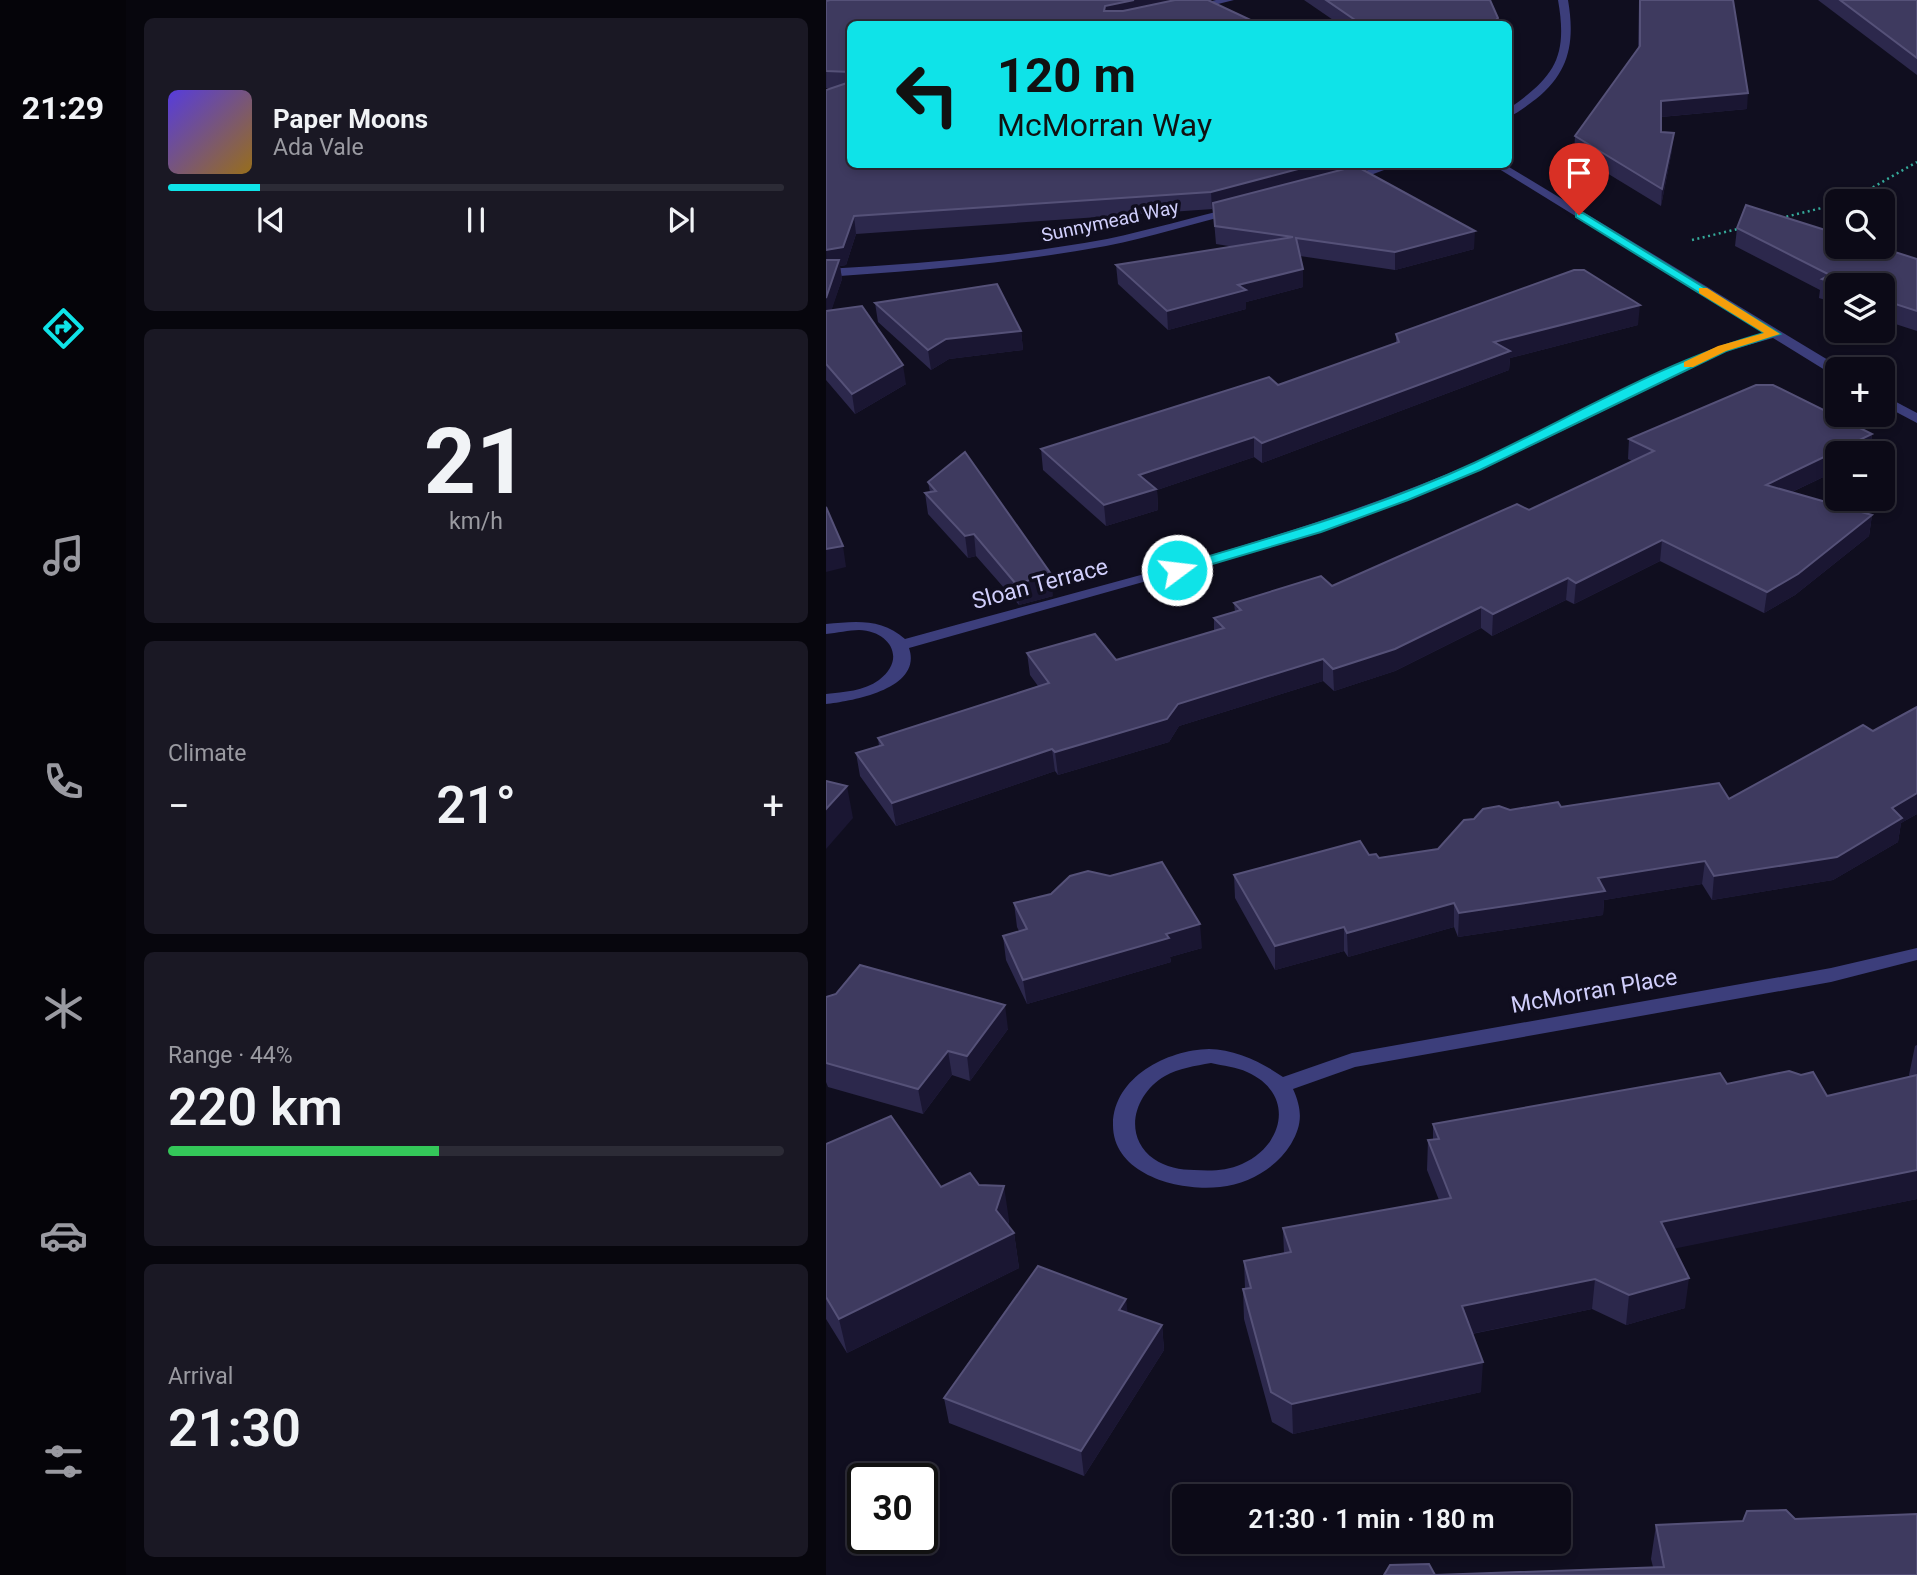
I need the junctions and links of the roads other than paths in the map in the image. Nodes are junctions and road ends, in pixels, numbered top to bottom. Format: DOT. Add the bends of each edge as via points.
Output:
graph roads {
  1 [pos="1229,0"];
  2 [pos="1563,0"];
  3 [pos="1177,11"];
  4 [pos="1512,111"];
  5 [pos="1383,168"];
  6 [pos="1503,168"];
  7 [pos="1338,183"];
  8 [pos="1251,206"];
  9 [pos="826,273"];
  10 [pos="1774,334"];
  11 [pos="1825,364"];
  12 [pos="1895,406"];
  13 [pos="1917,419"];
  14 [pos="826,629"];
  15 [pos="902,645"];
  16 [pos="826,699"];
  17 [pos="1917,954"];
  18 [pos="1282,1085"];
  1 -- 3 [label="street"];
  2 -- 4 [label="street" via="1570,31 1563,64 1540,93"];
  5 -- 7 [label="street"];
  6 -- 10 [label="street"];
  8 -- 9 [label="street, Sunnymead Way" via="1110,242 1015,258"];
  10 -- 11 [label="street"];
  10 -- 15 [label="street, Sloan Terrace" via="1722,348 1476,467 1317,529"];
  12 -- 13 [label="street"];
  14 -- 15 [label="street" via="877,629"];
  15 -- 16 [label="street" via="906,656 902,668 890,680 852,696"];
  17 -- 18 [label="street, McMorran Place" via="1831,975 1352,1060"];
  18 -- 18 [label="street" via="1240,1059 1211,1056 1183,1061 1157,1071 1136,1087 1125,1107 1122,1128 1130,1148 1146,1164 1168,1175 1222,1179 1269,1158 1285,1141 1292,1122 1291,1103"];
}
